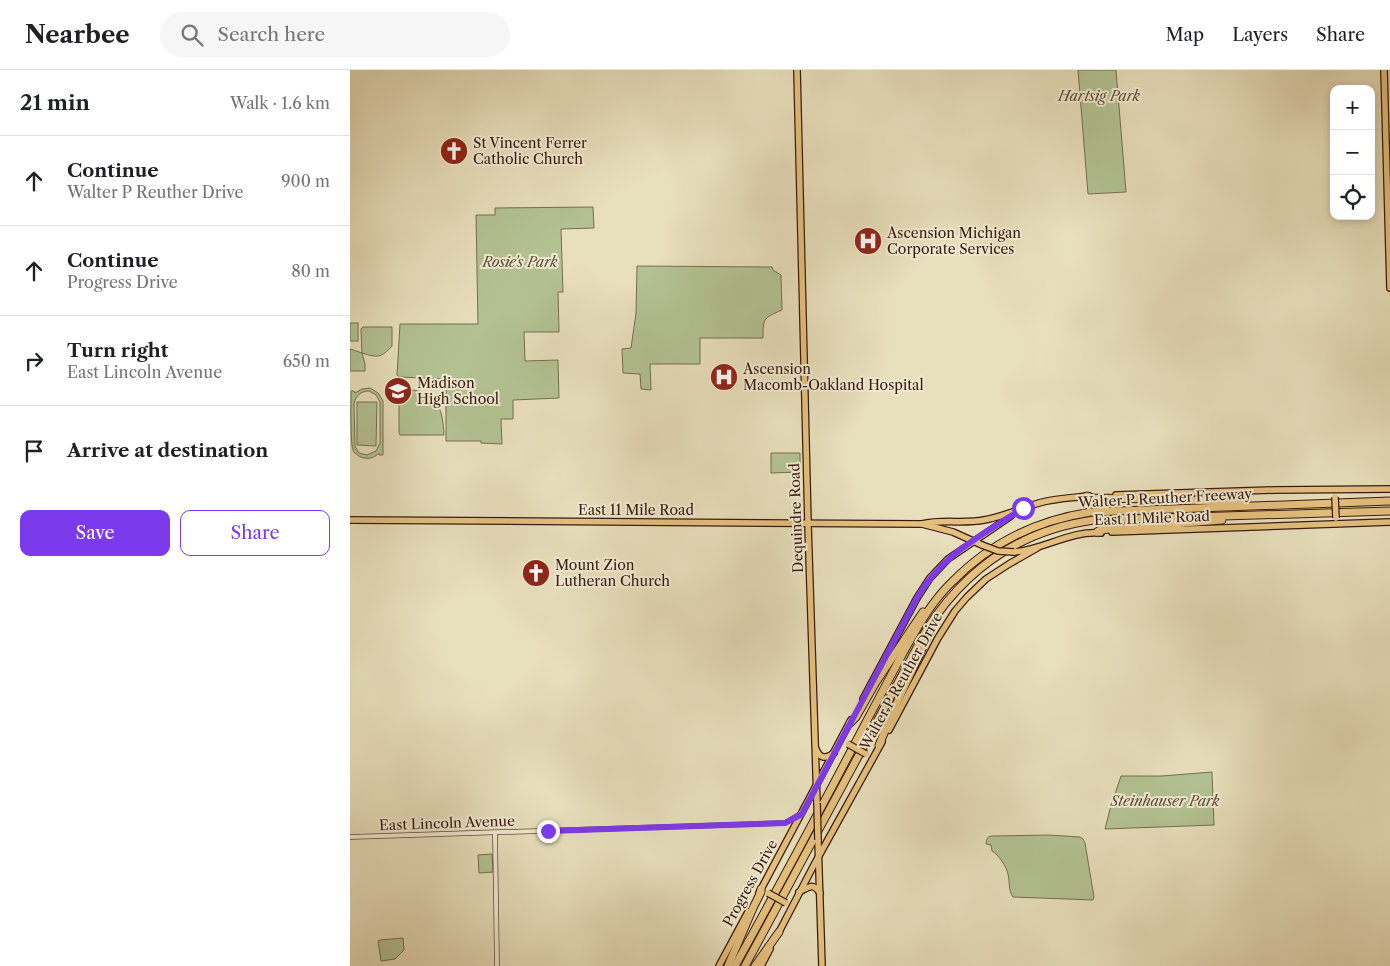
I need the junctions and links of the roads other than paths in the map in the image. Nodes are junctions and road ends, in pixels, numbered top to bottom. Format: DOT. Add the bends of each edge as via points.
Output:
graph roads {
  1 [pos="797,70"];
  2 [pos="1384,70"];
  3 [pos="1390,288"];
  4 [pos="1390,489"];
  5 [pos="1335,490"];
  6 [pos="1087,496"];
  7 [pos="1390,501"];
  8 [pos="1329,503"];
  9 [pos="1023,508"];
  10 [pos="1390,511"];
  11 [pos="1294,514"];
  12 [pos="350,520"];
  13 [pos="1390,522"];
  14 [pos="808,524"];
  15 [pos="922,524"];
  16 [pos="1341,524"];
  17 [pos="1097,532"];
  18 [pos="961,535"];
  19 [pos="981,535"];
  20 [pos="973,541"];
  21 [pos="982,545"];
  22 [pos="1037,548"];
  23 [pos="960,550"];
  24 [pos="960,586"];
  25 [pos="942,592"];
  26 [pos="850,723"];
  27 [pos="842,740"];
  28 [pos="879,745"];
  29 [pos="816,747"];
  30 [pos="835,752"];
  31 [pos="873,757"];
  32 [pos="817,786"];
  33 [pos="802,814"];
  34 [pos="785,823"];
  35 [pos="792,832"];
  36 [pos="495,833"];
  37 [pos="350,837"];
  38 [pos="819,856"];
  39 [pos="765,891"];
  40 [pos="799,892"];
  41 [pos="820,893"];
  42 [pos="793,906"];
  43 [pos="778,932"];
  44 [pos="497,966"];
  45 [pos="719,966"];
  46 [pos="728,966"];
  47 [pos="736,966"];
  48 [pos="745,966"];
  49 [pos="755,966"];
  50 [pos="761,966"];
  51 [pos="822,966"];
  1 -- 14 [label="main road, Dequindre Road"];
  2 -- 3 [label="main road"];
  4 -- 5 [label="main road, East 11 Mile Road"];
  5 -- 6 [label="main road, East 11 Mile Road"];
  5 -- 16 [label="main road, bridge" via="1336,518"];
  6 -- 8 [label="highway"];
  6 -- 9 [label="main road, East 11 Mile Road" via="1050,500"];
  7 -- 8 [label="highway, Walter P Reuther Freeway"];
  8 -- 25 [label="highway, Walter P Reuther Freeway" via="1103,511 1062,518 1030,528 1001,543 973,562"];
  9 -- 15 [label="main road, East 11 Mile Road" via="975,522"];
  9 -- 19 [label="main road, Walter P Reuther Drive"];
  10 -- 11 [label="highway, Walter P Reuther Freeway"];
  11 -- 17 [label="highway"];
  11 -- 24 [label="highway, Walter P Reuther Freeway" via="1114,518 1068,524 1032,536 1005,550"];
  12 -- 14 [label="main road, East 11 Mile Road"];
  13 -- 16 [label="main road, East 11 Mile Road"];
  14 -- 15 [label="main road, East 11 Mile Road"];
  14 -- 29 [label="main road, Dequindre Road"];
  15 -- 18 [label="main road, East 11 Mile Road"];
  16 -- 17 [label="main road, East 11 Mile Road"];
  17 -- 22 [label="main road, East 11 Mile Road" via="1068,537"];
  18 -- 20 [label="main road, East 11 Mile Road"];
  18 -- 23 [label="main road" via="963,543"];
  19 -- 20 [label="main road, Walter P Reuther Drive"];
  19 -- 21 [label="main road"];
  20 -- 21 [label="main road, East 11 Mile Road"];
  20 -- 23 [label="main road, Walter P Reuther Drive"];
  21 -- 22 [label="main road, East 11 Mile Road, bridge" via="1014,552"];
  22 -- 28 [label="main road, Walter P Reuther Drive" via="986,579 955,611"];
  23 -- 26 [label="main road, Walter P Reuther Drive" via="923,588"];
  24 -- 28 [label="highway" via="925,641"];
  24 -- 48 [label="highway, Walter P Reuther Freeway" via="937,613 921,639"];
  25 -- 26 [label="highway" via="916,620"];
  25 -- 47 [label="highway, Walter P Reuther Freeway" via="916,629"];
  26 -- 27 [label="main road, Walter P Reuther Drive"];
  27 -- 30 [label="main road, Walter P Reuther Drive"];
  27 -- 31 [label="main road, bridge"];
  28 -- 31 [label="main road, Walter P Reuther Drive"];
  29 -- 30 [label="main road" via="822,757"];
  29 -- 32 [label="main road, Dequindre Road"];
  30 -- 32 [label="main road, Walter P Reuther Drive"];
  31 -- 38 [label="main road, Walter P Reuther Drive"];
  32 -- 33 [label="main road, Progress Drive"];
  32 -- 38 [label="main road, Dequindre Road, bridge"];
  33 -- 34 [label="street, East Lincoln Avenue"];
  33 -- 35 [label="main road, Progress Drive"];
  34 -- 35 [label="street"];
  34 -- 36 [label="street, East Lincoln Avenue"];
  35 -- 39 [label="main road, Progress Drive" via="766,881"];
  36 -- 37 [label="street, East Lincoln Avenue"];
  36 -- 44 [label="street"];
  38 -- 40 [label="main road, Walter P Reuther Drive"];
  38 -- 41 [label="main road, Dequindre Road"];
  39 -- 42 [label="main road, bridge"];
  39 -- 45 [label="main road, Progress Drive"];
  39 -- 46 [label="highway" via="761,892 753,908"];
  40 -- 41 [label="main road" via="812,886"];
  40 -- 42 [label="main road, Walter P Reuther Drive"];
  41 -- 51 [label="main road, Dequindre Road"];
  42 -- 43 [label="main road, Walter P Reuther Drive"];
  43 -- 49 [label="highway"];
  43 -- 50 [label="main road, Walter P Reuther Drive"];
}
